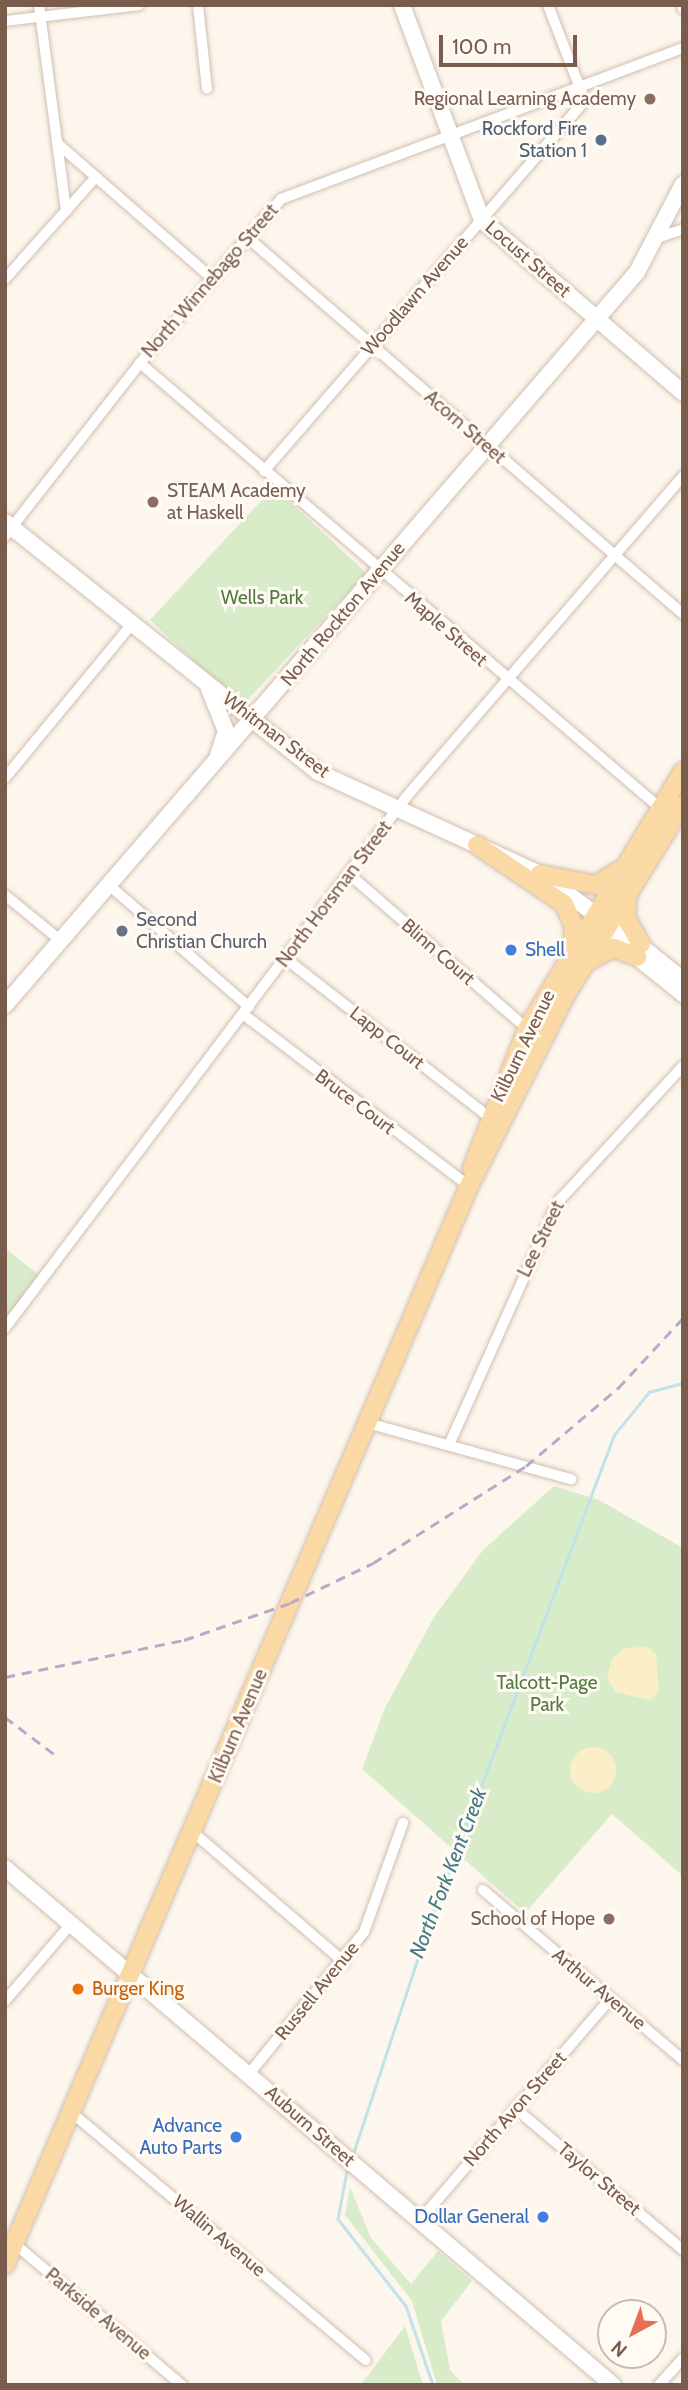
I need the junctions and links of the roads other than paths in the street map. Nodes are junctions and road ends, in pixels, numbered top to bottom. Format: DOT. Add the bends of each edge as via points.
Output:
graph roads {
  1 [pos="139,5"];
  2 [pos="198,5"];
  3 [pos="402,5"];
  4 [pos="548,5"];
  5 [pos="39,11"];
  6 [pos="5,21"];
  7 [pos="683,48"];
  8 [pos="580,88"];
  9 [pos="207,89"];
  10 [pos="451,134"];
  11 [pos="57,144"];
  12 [pos="96,177"];
  13 [pos="683,184"];
  14 [pos="66,211"];
  15 [pos="482,220"];
  16 [pos="683,229"];
  17 [pos="660,237"];
  18 [pos="248,238"];
  19 [pos="212,278"];
  20 [pos="5,279"];
  21 [pos="597,320"];
  22 [pos="371,345"];
  23 [pos="140,363"];
  24 [pos="683,393"];
  25 [pos="488,447"];
  26 [pos="264,471"];
  27 [pos="683,476"];
  28 [pos="7,529"];
  29 [pos="614,555"];
  30 [pos="379,571"];
  31 [pos="683,614"];
  32 [pos="132,624"];
  33 [pos="202,678"];
  34 [pos="504,680"];
  35 [pos="254,719"];
  36 [pos="212,767"];
  37 [pos="683,771"];
  38 [pos="5,778"];
  39 [pos="398,808"];
  40 [pos="675,814"];
  41 [pos="477,845"];
  42 [pos="625,866"];
  43 [pos="349,874"];
  44 [pos="540,874"];
  45 [pos="110,886"];
  46 [pos="630,889"];
  47 [pos="5,895"];
  48 [pos="603,921"];
  49 [pos="61,941"];
  50 [pos="639,951"];
  51 [pos="286,959"];
  52 [pos="577,959"];
  53 [pos="683,980"];
  54 [pos="683,994"];
  55 [pos="5,1005"];
  56 [pos="246,1011"];
  57 [pos="527,1030"];
  58 [pos="683,1066"];
  59 [pos="489,1117"];
  60 [pos="469,1186"];
  61 [pos="5,1328"];
  62 [pos="367,1423"];
  63 [pos="449,1445"];
  64 [pos="570,1479"];
  65 [pos="403,1823"];
  66 [pos="194,1833"];
  67 [pos="5,1868"];
  68 [pos="483,1890"];
  69 [pos="71,1924"];
  70 [pos="344,1962"];
  71 [pos="131,1976"];
  72 [pos="610,1998"];
  73 [pos="5,2001"];
  74 [pos="683,2060"];
  75 [pos="249,2074"];
  76 [pos="515,2108"];
  77 [pos="71,2112"];
  78 [pos="420,2220"];
  79 [pos="15,2244"];
  80 [pos="683,2250"];
  81 [pos="5,2265"];
  82 [pos="683,2358"];
  83 [pos="366,2360"];
  84 [pos="182,2385"];
  85 [pos="613,2385"];
  86 [pos="659,2385"];
  1 -- 5 [label="street"];
  2 -- 9 [label="street"];
  3 -- 10 [label="main road, Locust Street"];
  4 -- 8 [label="street"];
  5 -- 6 [label="street"];
  5 -- 11 [label="street"];
  7 -- 8 [label="street, North Winnebago Street"];
  8 -- 10 [label="street, North Winnebago Street"];
  8 -- 15 [label="street, Woodlawn Avenue" via="585,101"];
  10 -- 15 [label="main road, Locust Street"];
  10 -- 18 [label="street, North Winnebago Street" via="281,199"];
  11 -- 12 [label="street"];
  11 -- 14 [label="street"];
  12 -- 14 [label="street"];
  12 -- 19 [label="street"];
  13 -- 17 [label="main road, North Rockton Avenue"];
  14 -- 20 [label="street"];
  15 -- 21 [label="main road, Locust Street"];
  15 -- 22 [label="street, Woodlawn Avenue"];
  16 -- 17 [label="street"];
  17 -- 21 [label="main road, North Rockton Avenue"];
  18 -- 19 [label="street, North Winnebago Street"];
  18 -- 22 [label="street, Acorn Street"];
  19 -- 23 [label="street, North Winnebago Street"];
  21 -- 24 [label="main road, Locust Street"];
  21 -- 25 [label="main road, North Rockton Avenue"];
  22 -- 25 [label="street, Acorn Street"];
  22 -- 26 [label="street, Woodlawn Avenue"];
  23 -- 26 [label="street, Maple Street"];
  23 -- 28 [label="street, North Winnebago Street"];
  25 -- 29 [label="street, Acorn Street"];
  25 -- 30 [label="main road, North Rockton Avenue"];
  26 -- 30 [label="street, Maple Street"];
  27 -- 29 [label="street, North Horsman Street"];
  28 -- 32 [label="main road, Whitman Street"];
  29 -- 31 [label="street, Acorn Street"];
  29 -- 34 [label="street, North Horsman Street"];
  30 -- 34 [label="street, Maple Street"];
  30 -- 35 [label="main road, North Rockton Avenue"];
  32 -- 33 [label="main road, Whitman Street"];
  32 -- 38 [label="street"];
  33 -- 35 [label="main road, Whitman Street"];
  33 -- 36 [label="main road" via="226,731"];
  34 -- 39 [label="street, North Horsman Street"];
  34 -- 40 [label="street, Maple Street"];
  35 -- 36 [label="main road, North Rockton Avenue"];
  35 -- 39 [label="main road, Whitman Street" via="318,772"];
  36 -- 45 [label="main road, North Rockton Avenue"];
  37 -- 40 [label="main road, Kilburn Avenue"];
  39 -- 41 [label="main road, Whitman Street"];
  39 -- 43 [label="street, North Horsman Street"];
  40 -- 42 [label="main road, Kilburn Avenue"];
  40 -- 46 [label="main road, Kilburn Avenue"];
  41 -- 44 [label="main road, Whitman Street"];
  41 -- 52 [label="main road" via="564,904 574,926"];
  42 -- 44 [label="main road" via="596,885"];
  42 -- 48 [label="main road, Kilburn Avenue"];
  43 -- 51 [label="street, North Horsman Street"];
  43 -- 57 [label="street, Blinn Court"];
  44 -- 48 [label="main road, Whitman Street"];
  45 -- 49 [label="main road, North Rockton Avenue"];
  45 -- 56 [label="street, Bruce Court"];
  46 -- 48 [label="main road, Kilburn Avenue"];
  46 -- 50 [label="main road" via="625,918"];
  47 -- 49 [label="street"];
  48 -- 50 [label="main road, Whitman Street"];
  48 -- 52 [label="main road, Kilburn Avenue"];
  49 -- 55 [label="main road, North Rockton Avenue"];
  50 -- 52 [label="main road" via="607,949"];
  50 -- 53 [label="main road"];
  50 -- 54 [label="main road"];
  51 -- 56 [label="street, North Horsman Street"];
  51 -- 59 [label="street, Lapp Court"];
  52 -- 57 [label="main road, Kilburn Avenue"];
  52 -- 60 [label="main road, Kilburn Avenue"];
  56 -- 60 [label="street, Bruce Court"];
  56 -- 61 [label="street, North Horsman Street"];
  57 -- 59 [label="main road, Kilburn Avenue"];
  58 -- 63 [label="street, Lee Street" via="557,1203"];
  59 -- 60 [label="main road, Kilburn Avenue"];
  60 -- 62 [label="main road, Kilburn Avenue"];
  62 -- 63 [label="street"];
  62 -- 66 [label="main road, Kilburn Avenue"];
  63 -- 64 [label="street"];
  65 -- 70 [label="street, Russell Avenue" via="384,1889"];
  66 -- 70 [label="street"];
  66 -- 71 [label="main road, Kilburn Avenue"];
  67 -- 69 [label="main road, Auburn Street"];
  68 -- 72 [label="street, Arthur Avenue"];
  69 -- 71 [label="main road, Auburn Street"];
  69 -- 73 [label="street"];
  70 -- 75 [label="street, Russell Avenue"];
  71 -- 75 [label="main road, Auburn Street"];
  71 -- 77 [label="main road, Kilburn Avenue"];
  72 -- 74 [label="street, Arthur Avenue"];
  72 -- 76 [label="street, North Avon Street"];
  75 -- 78 [label="main road, Auburn Street"];
  76 -- 78 [label="street, North Avon Street"];
  76 -- 80 [label="street, Taylor Street"];
  77 -- 79 [label="main road, Kilburn Avenue"];
  77 -- 83 [label="street, Wallin Avenue"];
  78 -- 85 [label="main road, Auburn Street"];
  79 -- 81 [label="main road, Kilburn Avenue"];
  79 -- 84 [label="street, Parkside Avenue"];
  82 -- 86 [label="street"];
}
